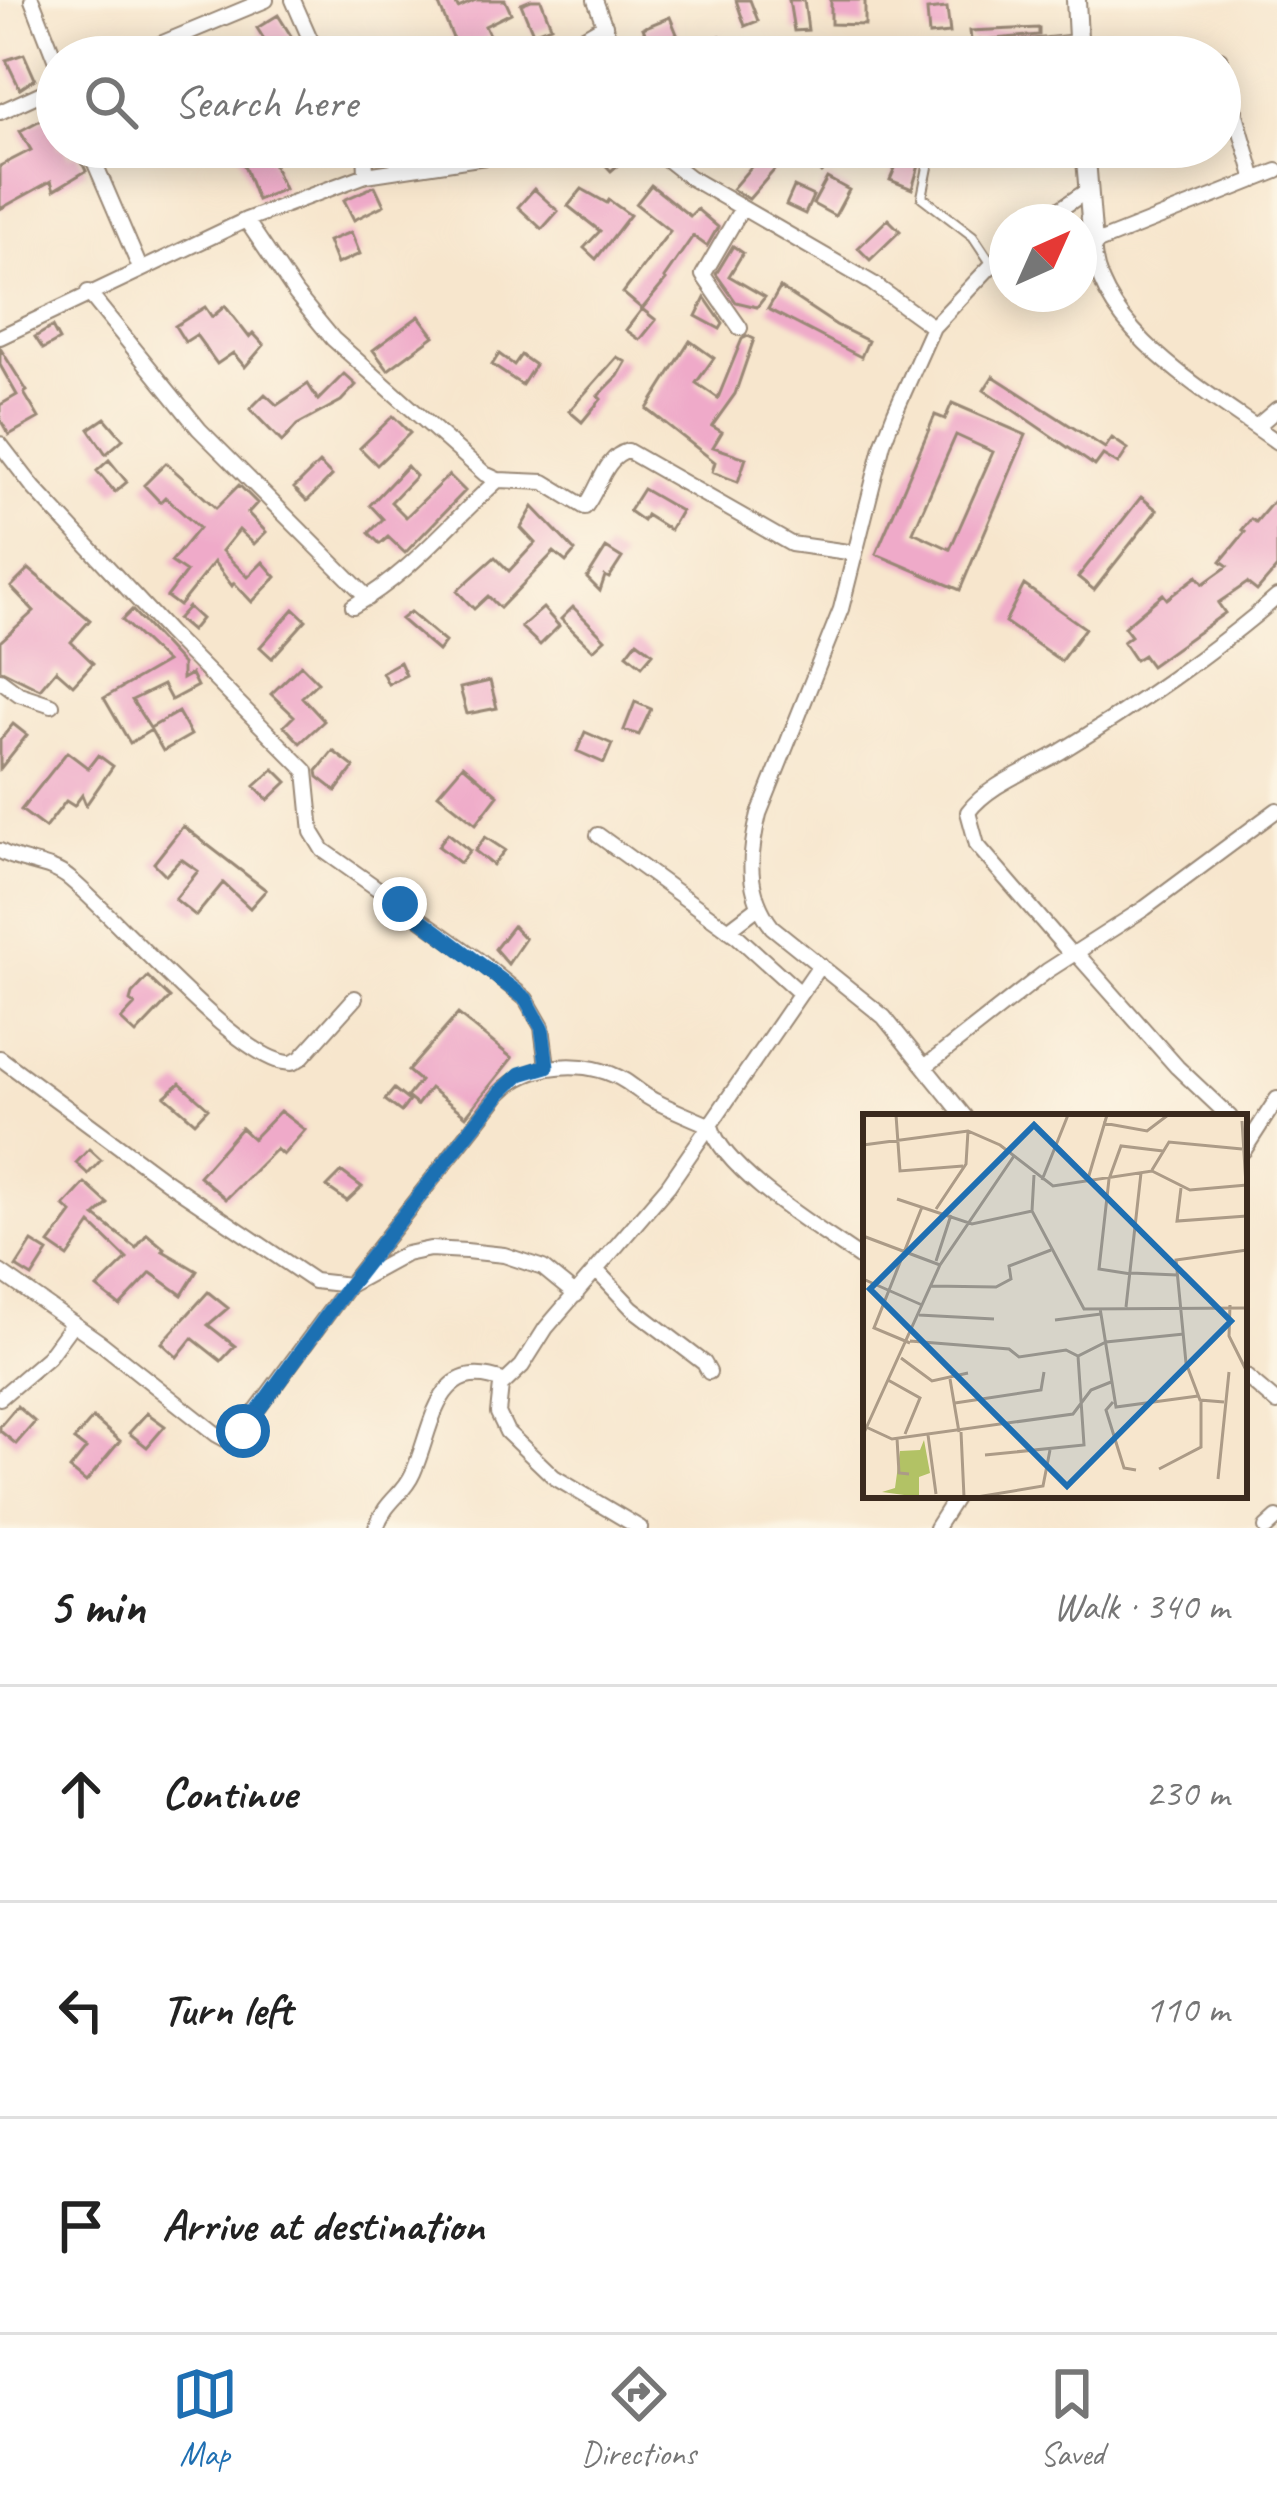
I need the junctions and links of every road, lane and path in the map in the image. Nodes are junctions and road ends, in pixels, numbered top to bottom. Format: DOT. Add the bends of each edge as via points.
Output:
graph roads {
  1 [pos="32,0"];
  2 [pos="266,0"];
  3 [pos="293,0"];
  4 [pos="595,0"];
  5 [pos="1076,0"];
  6 [pos="605,26"];
  7 [pos="46,36"];
  8 [pos="179,36"];
  9 [pos="309,36"];
  10 [pos="587,36"];
  11 [pos="609,36"];
  12 [pos="1077,36"];
  13 [pos="36,96"];
  14 [pos="0,112"];
  15 [pos="1241,124"];
  16 [pos="97,168"];
  17 [pos="366,168"];
  18 [pos="413,168"];
  19 [pos="674,168"];
  20 [pos="928,168"];
  21 [pos="1086,168"];
  22 [pos="1277,171"];
  23 [pos="366,175"];
  24 [pos="1255,180"];
  25 [pos="1088,190"];
  26 [pos="1067,204"];
  27 [pos="1089,204"];
  28 [pos="742,208"];
  29 [pos="246,220"];
  30 [pos="1097,242"];
  31 [pos="989,260"];
  32 [pos="1097,263"];
  33 [pos="140,268"];
  34 [pos="989,268"];
  35 [pos="88,292"];
  36 [pos="933,327"];
  37 [pos="740,328"];
  38 [pos="0,337"];
  39 [pos="1277,409"];
  40 [pos="1256,427"];
  41 [pos="1277,442"];
  42 [pos="0,444"];
  43 [pos="497,480"];
  44 [pos="855,553"];
  45 [pos="1277,597"];
  46 [pos="368,598"];
  47 [pos="352,607"];
  48 [pos="0,680"];
  49 [pos="52,705"];
  50 [pos="1277,810"];
  51 [pos="598,836"];
  52 [pos="0,851"];
  53 [pos="760,911"];
  54 [pos="728,930"];
  55 [pos="755,952"];
  56 [pos="1074,954"];
  57 [pos="820,964"];
  58 [pos="800,993"];
  59 [pos="356,998"];
  60 [pos="0,1058"];
  61 [pos="547,1066"];
  62 [pos="926,1066"];
  63 [pos="1277,1099"];
  64 [pos="963,1114"];
  65 [pos="1227,1114"];
  66 [pos="711,1126"];
  67 [pos="1247,1139"];
  68 [pos="863,1260"];
  69 [pos="597,1271"];
  70 [pos="0,1272"];
  71 [pos="349,1285"];
  72 [pos="576,1295"];
  73 [pos="73,1323"];
  74 [pos="709,1372"];
  75 [pos="1247,1377"];
  76 [pos="505,1382"];
  77 [pos="0,1398"];
  78 [pos="1277,1402"];
  79 [pos="955,1498"];
  80 [pos="1277,1518"];
  81 [pos="376,1528"];
  82 [pos="640,1528"];
  83 [pos="936,1528"];
  84 [pos="1266,1528"];
  1 -- 7 [label="street"];
  2 -- 8 [label="street"];
  3 -- 9 [label="street"];
  4 -- 6 [label="street"];
  5 -- 12 [label="street"];
  6 -- 10 [label="street"];
  6 -- 11 [label="street"];
  13 -- 14 [label="street"];
  15 -- 24 [label="street"];
  16 -- 33 [label="street"];
  17 -- 23 [label="street"];
  18 -- 23 [label="street"];
  19 -- 28 [label="street"];
  20 -- 31 [label="lane" via="922,196 974,236"];
  21 -- 25 [label="street"];
  22 -- 24 [label="street"];
  23 -- 29 [label="street"];
  24 -- 30 [label="street"];
  25 -- 26 [label="street"];
  25 -- 27 [label="street"];
  28 -- 36 [label="street"];
  28 -- 37 [label="street" via="703,275"];
  29 -- 33 [label="street"];
  29 -- 43 [label="street" via="333,338"];
  32 -- 40 [label="street" via="1129,330"];
  33 -- 35 [label="street"];
  34 -- 36 [label="street"];
  35 -- 38 [label="street"];
  35 -- 46 [label="street" via="199,429"];
  36 -- 44 [label="street" via="883,443"];
  39 -- 40 [label="street"];
  40 -- 41 [label="street"];
  42 -- 61 [label="street" via="306,771 312,832 323,850 526,999 542,1028"];
  43 -- 44 [label="street" via="544,482 585,507 610,461 628,451 791,544"];
  43 -- 46 [label="street" via="418,562"];
  44 -- 53 [label="street" via="841,610 759,814 751,879"];
  45 -- 56 [label="street" via="968,812 976,844"];
  46 -- 47 [label="street"];
  48 -- 49 [label="street"];
  50 -- 56 [label="street"];
  51 -- 54 [label="street"];
  52 -- 59 [label="street" via="66,875 202,1004 281,1062 301,1058"];
  53 -- 54 [label="street"];
  53 -- 55 [label="street"];
  53 -- 57 [label="street"];
  54 -- 55 [label="street"];
  55 -- 58 [label="street"];
  56 -- 62 [label="street"];
  56 -- 65 [label="street"];
  57 -- 58 [label="street"];
  57 -- 62 [label="street" via="884,1017"];
  58 -- 66 [label="street"];
  60 -- 71 [label="street" via="302,1276"];
  61 -- 66 [label="street" via="602,1071"];
  61 -- 71 [label="street" via="520,1074 500,1093"];
  62 -- 64 [label="street"];
  63 -- 67 [label="street"];
  66 -- 68 [label="street" via="738,1165"];
  66 -- 69 [label="street"];
  69 -- 72 [label="street"];
  69 -- 74 [label="street"];
  70 -- 73 [label="street"];
  71 -- 72 [label="street" via="383,1263 430,1249 524,1262"];
  71 -- 73 [label="street" via="243,1431 226,1440"];
  72 -- 76 [label="street"];
  73 -- 77 [label="street" via="48,1358"];
  75 -- 78 [label="street"];
  76 -- 81 [label="street" via="477,1373 448,1387 412,1475"];
  76 -- 82 [label="street" via="498,1413 507,1432 554,1477"];
  79 -- 83 [label="street"];
  80 -- 84 [label="street"];
}
